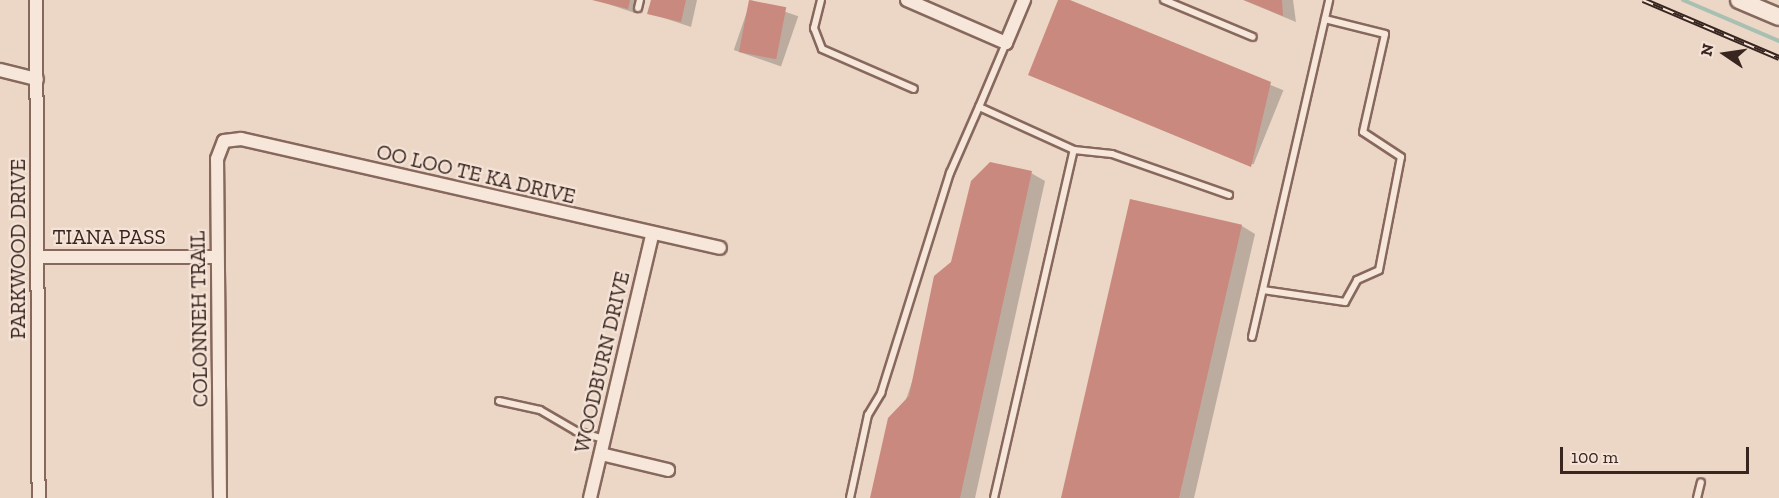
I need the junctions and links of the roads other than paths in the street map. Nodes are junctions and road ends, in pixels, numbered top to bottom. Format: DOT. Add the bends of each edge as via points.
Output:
graph roads {
  1 [pos="36,0"];
  2 [pos="640,0"];
  3 [pos="821,0"];
  4 [pos="907,0"];
  5 [pos="1024,0"];
  6 [pos="1164,0"];
  7 [pos="1329,0"];
  8 [pos="1739,0"];
  9 [pos="638,8"];
  10 [pos="1779,17"];
  11 [pos="1324,19"];
  12 [pos="1253,37"];
  13 [pos="1006,43"];
  14 [pos="0,70"];
  15 [pos="37,79"];
  16 [pos="914,89"];
  17 [pos="980,107"];
  18 [pos="224,141"];
  19 [pos="1074,150"];
  20 [pos="1229,195"];
  21 [pos="651,235"];
  22 [pos="720,248"];
  23 [pos="217,256"];
  24 [pos="38,257"];
  25 [pos="1263,290"];
  26 [pos="1252,337"];
  27 [pos="499,400"];
  28 [pos="605,439"];
  29 [pos="601,454"];
  30 [pos="668,470"];
  31 [pos="1701,482"];
  32 [pos="39,498"];
  33 [pos="220,498"];
  34 [pos="590,498"];
  35 [pos="850,498"];
  36 [pos="994,498"];
  37 [pos="1697,498"];
  1 -- 15 [label="street, PARKWOOD DRIVE"];
  2 -- 9 [label="lane"];
  3 -- 16 [label="lane" via="814,28 822,49"];
  4 -- 13 [label="street"];
  5 -- 13 [label="street"];
  6 -- 12 [label="lane"];
  7 -- 11 [label="lane"];
  8 -- 10 [label="main road"];
  11 -- 25 [label="lane"];
  11 -- 25 [label="lane" via="1385,34 1363,132 1401,157 1379,270 1357,280 1346,302"];
  13 -- 17 [label="lane"];
  14 -- 15 [label="street"];
  15 -- 24 [label="street, PARKWOOD DRIVE"];
  17 -- 19 [label="lane"];
  17 -- 35 [label="lane" via="950,173 881,393 868,415"];
  18 -- 21 [label="street, OO LOO TE KA DRIVE" via="241,139"];
  18 -- 23 [label="street, COLONNEH TRAIL" via="217,159"];
  19 -- 20 [label="lane" via="1112,154"];
  19 -- 36 [label="lane"];
  21 -- 22 [label="street, OO LOO TE KA DRIVE"];
  21 -- 28 [label="street, WOODBURN DRIVE"];
  23 -- 24 [label="street, TIANA PASS"];
  23 -- 33 [label="street, COLONNEH TRAIL"];
  24 -- 32 [label="street, PARKWOOD DRIVE"];
  25 -- 26 [label="lane"];
  27 -- 28 [label="lane" via="540,410 576,431"];
  28 -- 29 [label="street, WOODBURN DRIVE"];
  29 -- 30 [label="street"];
  29 -- 34 [label="street, WOODBURN DRIVE"];
  31 -- 37 [label="lane"];
}
